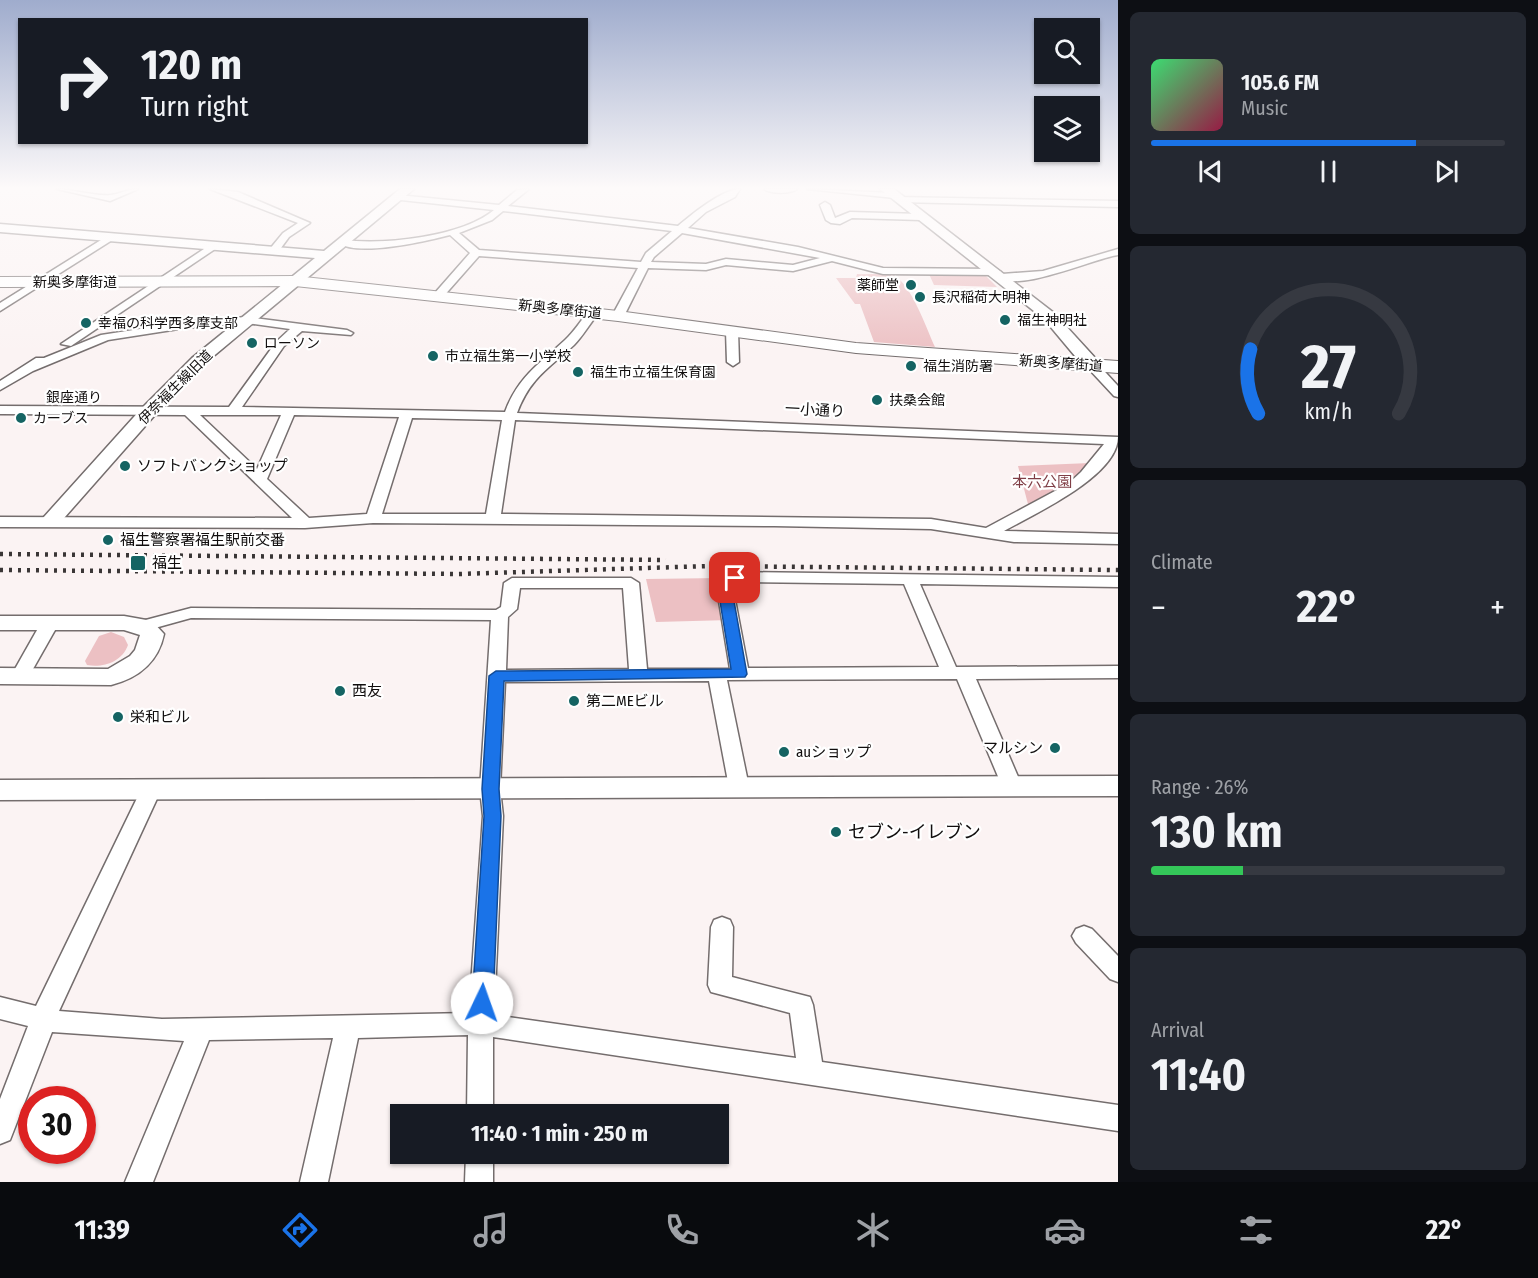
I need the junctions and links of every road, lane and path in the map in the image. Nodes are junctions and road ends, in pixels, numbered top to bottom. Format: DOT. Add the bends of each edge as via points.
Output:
graph roads {
  1 [pos="101,244"];
  2 [pos="205,244"];
  3 [pos="279,244"];
  4 [pos="342,244"];
  5 [pos="358,244"];
  6 [pos="373,244"];
  7 [pos="466,244"];
  8 [pos="664,244"];
  9 [pos="755,244"];
  10 [pos="958,244"];
  11 [pos="216,245"];
  12 [pos="274,250"];
  13 [pos="1118,252"];
  14 [pos="476,253"];
  15 [pos="328,255"];
  16 [pos="833,258"];
  17 [pos="646,265"];
  18 [pos="999,275"];
  19 [pos="295,281"];
  20 [pos="0,282"];
  21 [pos="41,282"];
  22 [pos="161,282"];
  23 [pos="438,296"];
  24 [pos="0,308"];
  25 [pos="594,313"];
  26 [pos="618,316"];
  27 [pos="246,320"];
  28 [pos="301,326"];
  29 [pos="732,331"];
  30 [pos="347,333"];
  31 [pos="72,341"];
  32 [pos="88,344"];
  33 [pos="733,362"];
  34 [pos="1091,364"];
  35 [pos="33,367"];
  36 [pos="1118,367"];
  37 [pos="0,386"];
  38 [pos="1118,393"];
  39 [pos="0,410"];
  40 [pos="188,411"];
  41 [pos="233,411"];
  42 [pos="289,411"];
  43 [pos="148,412"];
  44 [pos="407,414"];
  45 [pos="509,418"];
  46 [pos="1116,441"];
  47 [pos="260,479"];
  48 [pos="373,518"];
  49 [pos="493,518"];
  50 [pos="0,522"];
  51 [pos="50,522"];
  52 [pos="305,523"];
  53 [pos="990,532"];
  54 [pos="1118,539"];
  55 [pos="911,582"];
  56 [pos="1118,582"];
  57 [pos="500,615"];
  58 [pos="0,623"];
  59 [pos="50,623"];
  60 [pos="144,626"];
  61 [pos="1118,672"];
  62 [pos="957,673"];
  63 [pos="638,674"];
  64 [pos="717,674"];
  65 [pos="740,674"];
  66 [pos="10,676"];
  67 [pos="496,676"];
  68 [pos="1012,786"];
  69 [pos="1118,786"];
  70 [pos="739,787"];
  71 [pos="490,789"];
  72 [pos="0,790"];
  73 [pos="151,790"];
  74 [pos="722,927"];
  75 [pos="1084,936"];
  76 [pos="1118,972"];
  77 [pos="0,1008"];
  78 [pos="42,1020"];
  79 [pos="481,1024"];
  80 [pos="348,1025"];
  81 [pos="198,1030"];
  82 [pos="811,1074"];
  83 [pos="480,1104"];
  84 [pos="1118,1118"];
  85 [pos="0,1131"];
  86 [pos="480,1164"];
  87 [pos="139,1182"];
  88 [pos="314,1182"];
  89 [pos="479,1182"];
  1 -- 21 [label="street"];
  2 -- 11 [label="street"];
  3 -- 12 [label="street"];
  4 -- 15 [label="street, 伊奈福生線旧道"];
  5 -- 6 [label="street"];
  7 -- 14 [label="street"];
  8 -- 17 [label="street" via="650,255"];
  9 -- 16 [label="street"];
  10 -- 18 [label="street"];
  11 -- 12 [label="street"];
  11 -- 22 [label="street"];
  12 -- 15 [label="street"];
  13 -- 18 [label="street" via="1030,277"];
  14 -- 17 [label="street"];
  14 -- 23 [label="street"];
  15 -- 19 [label="street, 伊奈福生線旧道"];
  16 -- 17 [label="street" via="794,268 726,262 706,267"];
  16 -- 18 [label="street" via="883,271"];
  17 -- 26 [label="street"];
  18 -- 34 [label="street" via="1049,316"];
  19 -- 22 [label="main road, 新奥多摩街道"];
  19 -- 23 [label="main road, 新奥多摩街道"];
  19 -- 27 [label="street, 伊奈福生線旧道"];
  20 -- 21 [label="main road, 新奥多摩街道"];
  21 -- 22 [label="main road, 新奥多摩街道"];
  21 -- 24 [label="street"];
  22 -- 31 [label="street"];
  23 -- 25 [label="main road, 新奥多摩街道"];
  25 -- 26 [label="main road, 新奥多摩街道"];
  25 -- 45 [label="street" via="570,342 530,378 517,396"];
  26 -- 29 [label="main road, 新奥多摩街道"];
  27 -- 28 [label="street"];
  27 -- 32 [label="street" via="140,331"];
  27 -- 43 [label="street, 伊奈福生線旧道"];
  28 -- 30 [label="street"];
  28 -- 41 [label="street" via="280,344"];
  29 -- 33 [label="street"];
  29 -- 34 [label="main road, 新奥多摩街道" via="856,348"];
  31 -- 32 [label="street"];
  31 -- 35 [label="street"];
  32 -- 35 [label="street"];
  34 -- 36 [label="main road, 新奥多摩街道"];
  34 -- 38 [label="street"];
  35 -- 37 [label="street"];
  39 -- 43 [label="street, 銀座通り"];
  40 -- 41 [label="street, 銀座通り"];
  40 -- 43 [label="street, 銀座通り"];
  40 -- 47 [label="street"];
  41 -- 42 [label="street, 銀座通り"];
  42 -- 44 [label="street, 一小通り"];
  42 -- 47 [label="street"];
  43 -- 51 [label="street, 伊奈福生線旧道"];
  44 -- 45 [label="street, 一小通り"];
  44 -- 48 [label="street"];
  45 -- 46 [label="street, 一小通り" via="700,421"];
  45 -- 49 [label="street"];
  46 -- 53 [label="street" via="1089,475 1070,490"];
  47 -- 52 [label="street"];
  48 -- 49 [label="street"];
  48 -- 52 [label="street"];
  49 -- 53 [label="street" via="931,524"];
  50 -- 51 [label="street"];
  51 -- 52 [label="street"];
  53 -- 54 [label="street" via="1014,537"];
  55 -- 56 [label="street"];
  55 -- 62 [label="street"];
  55 -- 65 [label="street" via="735,578 725,589"];
  57 -- 60 [label="street" via="191,613"];
  57 -- 63 [label="street" via="509,609 512,583 631,583"];
  57 -- 67 [label="street"];
  58 -- 59 [label="street"];
  59 -- 60 [label="street"];
  59 -- 66 [label="street"];
  60 -- 66 [label="street" via="152,634 140,662 111,677"];
  61 -- 62 [label="street"];
  62 -- 65 [label="street"];
  62 -- 68 [label="street"];
  63 -- 64 [label="street"];
  63 -- 67 [label="street"];
  64 -- 65 [label="street"];
  64 -- 70 [label="street"];
  67 -- 71 [label="street"];
  68 -- 69 [label="street"];
  68 -- 70 [label="street"];
  70 -- 71 [label="street"];
  71 -- 73 [label="street"];
  71 -- 79 [label="street" via="493,816"];
  72 -- 73 [label="street"];
  73 -- 78 [label="street"];
  74 -- 82 [label="street" via="720,985 801,1005"];
  75 -- 76 [label="street"];
  77 -- 78 [label="street"];
  78 -- 81 [label="street"];
  78 -- 85 [label="street"];
  79 -- 80 [label="street"];
  79 -- 82 [label="street"];
  79 -- 83 [label="street"];
  80 -- 81 [label="street"];
  80 -- 88 [label="street"];
  81 -- 87 [label="street" via="195,1048"];
  82 -- 84 [label="street"];
  86 -- 89 [label="street"];
}
